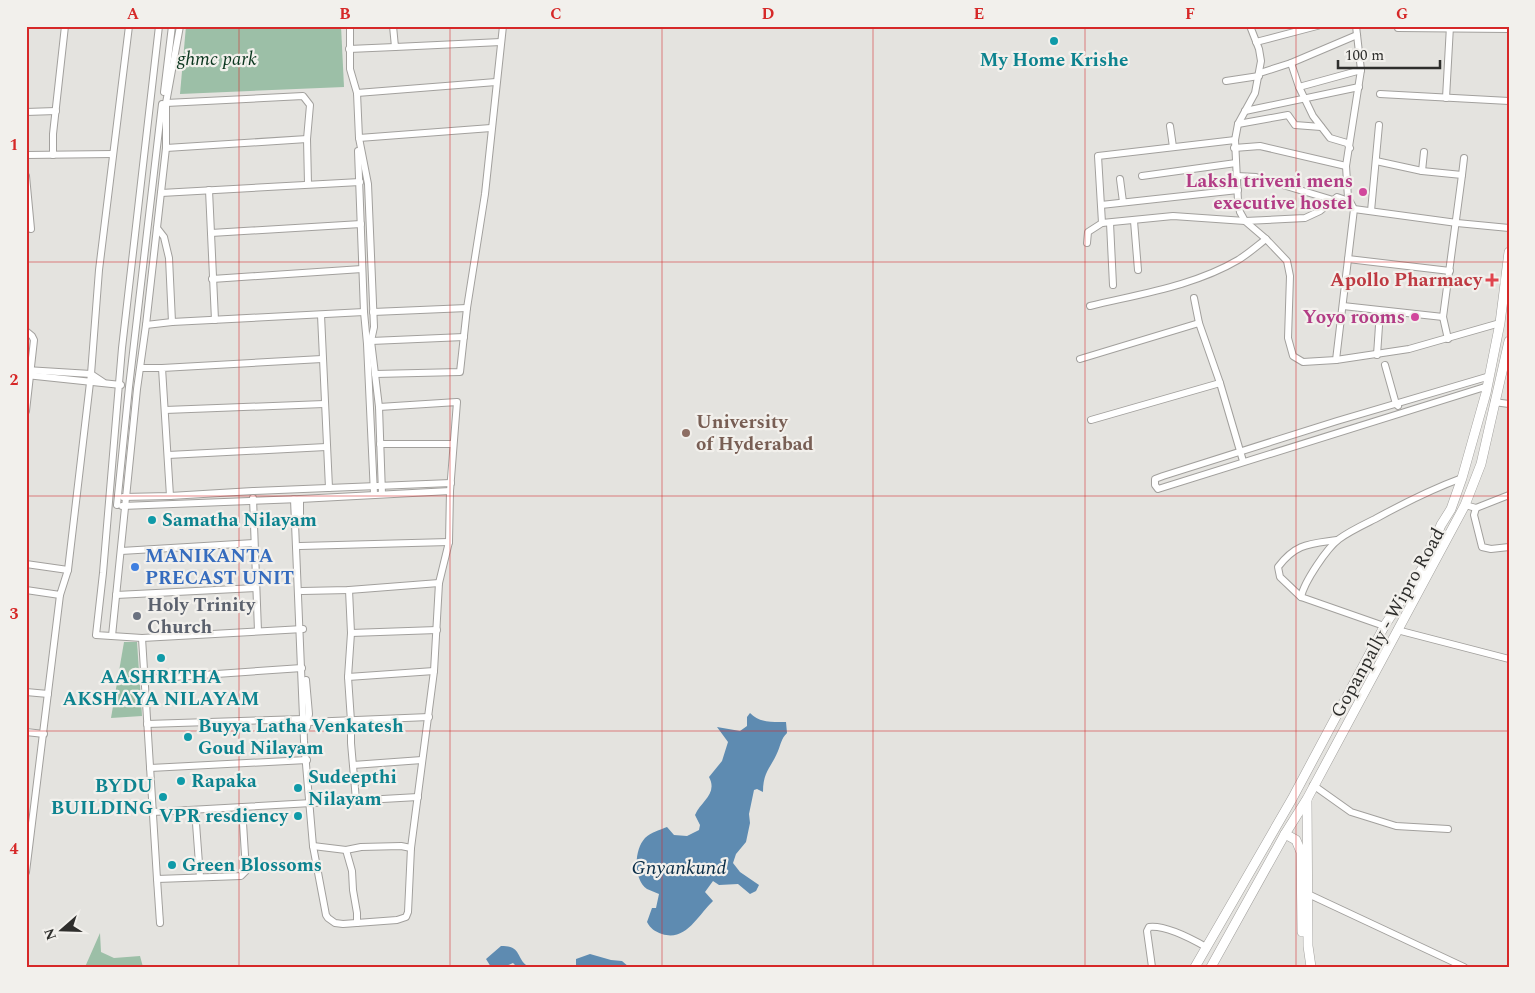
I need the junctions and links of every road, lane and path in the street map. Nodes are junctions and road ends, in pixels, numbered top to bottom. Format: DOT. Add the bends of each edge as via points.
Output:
graph roads {
  1 [pos="65,26"];
  2 [pos="129,26"];
  3 [pos="159,26"];
  4 [pos="172,26"];
  5 [pos="180,26"];
  6 [pos="348,26"];
  7 [pos="393,26"];
  8 [pos="503,26"];
  9 [pos="1250,26"];
  10 [pos="1317,26"];
  11 [pos="1356,26"];
  12 [pos="1450,27"];
  13 [pos="1398,28"];
  14 [pos="1509,29"];
  15 [pos="1357,35"];
  16 [pos="501,42"];
  17 [pos="1256,42"];
  18 [pos="395,47"];
  19 [pos="349,49"];
  20 [pos="1291,63"];
  21 [pos="1361,70"];
  22 [pos="1260,74"];
  23 [pos="1226,81"];
  24 [pos="496,82"];
  25 [pos="1359,87"];
  26 [pos="1299,88"];
  27 [pos="357,93"];
  28 [pos="1380,94"];
  29 [pos="1446,98"];
  30 [pos="1304,99"];
  31 [pos="1509,101"];
  32 [pos="166,103"];
  33 [pos="1245,111"];
  34 [pos="26,112"];
  35 [pos="56,112"];
  36 [pos="1238,124"];
  37 [pos="1379,125"];
  38 [pos="1170,126"];
  39 [pos="1321,127"];
  40 [pos="491,128"];
  41 [pos="359,138"];
  42 [pos="307,139"];
  43 [pos="1235,140"];
  44 [pos="1173,147"];
  45 [pos="166,148"];
  46 [pos="1234,148"];
  47 [pos="1350,148"];
  48 [pos="1424,152"];
  49 [pos="113,154"];
  50 [pos="26,155"];
  51 [pos="53,155"];
  52 [pos="1464,158"];
  53 [pos="1376,161"];
  54 [pos="1236,163"];
  55 [pos="1346,166"];
  56 [pos="1422,171"];
  57 [pos="1462,175"];
  58 [pos="26,176"];
  59 [pos="1142,176"];
  60 [pos="1237,176"];
  61 [pos="1120,179"];
  62 [pos="360,182"];
  63 [pos="308,184"];
  64 [pos="209,190"];
  65 [pos="1238,190"];
  66 [pos="161,193"];
  67 [pos="1333,200"];
  68 [pos="1123,202"];
  69 [pos="1101,205"];
  70 [pos="1354,209"];
  71 [pos="1371,211"];
  72 [pos="1134,220"];
  73 [pos="1245,221"];
  74 [pos="1110,222"];
  75 [pos="1102,223"];
  76 [pos="1457,223"];
  77 [pos="361,224"];
  78 [pos="157,228"];
  79 [pos="1509,228"];
  80 [pos="31,229"];
  81 [pos="211,233"];
  82 [pos="1266,239"];
  83 [pos="1087,243"];
  84 [pos="1509,252"];
  85 [pos="1348,259"];
  86 [pos="362,269"];
  87 [pos="1138,270"];
  88 [pos="1450,271"];
  89 [pos="212,279"];
  90 [pos="1113,285"];
  91 [pos="1507,289"];
  92 [pos="1194,298"];
  93 [pos="1090,306"];
  94 [pos="1343,306"];
  95 [pos="467,308"];
  96 [pos="1380,310"];
  97 [pos="364,312"];
  98 [pos="373,312"];
  99 [pos="321,315"];
  100 [pos="1443,317"];
  101 [pos="215,320"];
  102 [pos="172,322"];
  103 [pos="1199,323"];
  104 [pos="1500,323"];
  105 [pos="146,325"];
  106 [pos="374,326"];
  107 [pos="366,327"];
  108 [pos="26,331"];
  109 [pos="464,337"];
  110 [pos="1448,338"];
  111 [pos="371,341"];
  112 [pos="1508,345"];
  113 [pos="1377,354"];
  114 [pos="322,359"];
  115 [pos="1080,359"];
  116 [pos="1336,360"];
  117 [pos="1384,365"];
  118 [pos="141,368"];
  119 [pos="162,368"];
  120 [pos="29,372"];
  121 [pos="91,374"];
  122 [pos="374,374"];
  123 [pos="1489,381"];
  124 [pos="89,382"];
  125 [pos="103,382"];
  126 [pos="1220,383"];
  127 [pos="119,385"];
  128 [pos="129,387"];
  129 [pos="137,389"];
  130 [pos="1494,402"];
  131 [pos="324,404"];
  132 [pos="1396,404"];
  133 [pos="1508,406"];
  134 [pos="379,407"];
  135 [pos="165,410"];
  136 [pos="26,411"];
  137 [pos="1405,411"];
  138 [pos="1092,420"];
  139 [pos="380,444"];
  140 [pos="453,444"];
  141 [pos="326,447"];
  142 [pos="1240,452"];
  143 [pos="168,454"];
  144 [pos="1243,462"];
  145 [pos="1462,478"];
  146 [pos="374,486"];
  147 [pos="381,486"];
  148 [pos="450,487"];
  149 [pos="329,488"];
  150 [pos="298,490"];
  151 [pos="253,491"];
  152 [pos="374,494"];
  153 [pos="382,494"];
  154 [pos="1509,495"];
  155 [pos="110,496"];
  156 [pos="170,496"];
  157 [pos="118,497"];
  158 [pos="126,497"];
  159 [pos="298,499"];
  160 [pos="253,500"];
  161 [pos="109,505"];
  162 [pos="117,505"];
  163 [pos="1464,505"];
  164 [pos="124,506"];
  165 [pos="1476,508"];
  166 [pos="1337,540"];
  167 [pos="449,542"];
  168 [pos="254,543"];
  169 [pos="300,546"];
  170 [pos="1509,547"];
  171 [pos="121,551"];
  172 [pos="26,564"];
  173 [pos="68,570"];
  174 [pos="439,583"];
  175 [pos="256,588"];
  176 [pos="26,590"];
  177 [pos="302,590"];
  178 [pos="349,590"];
  179 [pos="60,594"];
  180 [pos="116,595"];
  181 [pos="1301,596"];
  182 [pos="1384,626"];
  183 [pos="301,628"];
  184 [pos="437,630"];
  185 [pos="1397,630"];
  186 [pos="258,631"];
  187 [pos="351,633"];
  188 [pos="112,636"];
  189 [pos="142,638"];
  190 [pos="1509,659"];
  191 [pos="302,668"];
  192 [pos="434,671"];
  193 [pos="348,677"];
  194 [pos="144,679"];
  195 [pos="26,692"];
  196 [pos="48,694"];
  197 [pos="429,717"];
  198 [pos="306,721"];
  199 [pos="351,721"];
  200 [pos="147,724"];
  201 [pos="26,732"];
  202 [pos="44,734"];
  203 [pos="307,760"];
  204 [pos="422,760"];
  205 [pos="353,765"];
  206 [pos="150,768"];
  207 [pos="1313,786"];
  208 [pos="418,797"];
  209 [pos="1306,799"];
  210 [pos="356,800"];
  211 [pos="310,803"];
  212 [pos="242,807"];
  213 [pos="195,810"];
  214 [pos="153,812"];
  215 [pos="1448,829"];
  216 [pos="29,832"];
  217 [pos="1285,834"];
  218 [pos="313,846"];
  219 [pos="411,848"];
  220 [pos="346,850"];
  221 [pos="27,868"];
  222 [pos="26,872"];
  223 [pos="200,877"];
  224 [pos="157,879"];
  225 [pos="1308,894"];
  226 [pos="160,923"];
  227 [pos="357,923"];
  228 [pos="1206,947"];
  229 [pos="1201,956"];
  230 [pos="1212,965"];
  231 [pos="1152,967"];
  232 [pos="1195,967"];
  233 [pos="1306,967"];
  234 [pos="1311,967"];
  235 [pos="1464,967"];
  1 -- 35 [label="street"];
  2 -- 49 [label="street"];
  3 -- 127 [label="street"];
  4 -- 128 [label="street"];
  5 -- 32 [label="street"];
  6 -- 19 [label="street"];
  6 -- 62 [label="street" via="347,70 354,94"];
  7 -- 18 [label="street"];
  8 -- 16 [label="street"];
  9 -- 17 [label="street"];
  10 -- 17 [label="street"];
  11 -- 15 [label="street"];
  12 -- 13 [label="street"];
  12 -- 14 [label="street"];
  12 -- 29 [label="street"];
  15 -- 20 [label="street"];
  15 -- 21 [label="street"];
  16 -- 18 [label="street"];
  16 -- 24 [label="street"];
  17 -- 22 [label="street" via="1261,61"];
  18 -- 19 [label="street"];
  19 -- 27 [label="street" via="350,69"];
  20 -- 22 [label="street"];
  20 -- 26 [label="street"];
  21 -- 25 [label="street"];
  21 -- 26 [label="street"];
  22 -- 23 [label="street"];
  22 -- 33 [label="street" via="1255,93"];
  24 -- 27 [label="street"];
  24 -- 40 [label="street"];
  25 -- 30 [label="street"];
  25 -- 47 [label="street"];
  26 -- 30 [label="street"];
  27 -- 41 [label="street"];
  28 -- 29 [label="street"];
  29 -- 31 [label="street"];
  30 -- 33 [label="street"];
  30 -- 39 [label="street"];
  32 -- 42 [label="street" via="303,96 310,105"];
  32 -- 45 [label="street"];
  33 -- 36 [label="street"];
  34 -- 35 [label="street"];
  35 -- 51 [label="street"];
  36 -- 39 [label="street" via="1288,115 1295,125"];
  36 -- 43 [label="street"];
  37 -- 53 [label="street"];
  38 -- 44 [label="street"];
  39 -- 47 [label="street" via="1330,138 1347,143"];
  40 -- 41 [label="street"];
  40 -- 95 [label="street" via="485,194"];
  41 -- 98 [label="street" via="368,184"];
  42 -- 45 [label="street"];
  42 -- 63 [label="street"];
  43 -- 44 [label="street"];
  43 -- 46 [label="street"];
  44 -- 69 [label="street" via="1098,156"];
  45 -- 66 [label="street"];
  46 -- 54 [label="street"];
  46 -- 55 [label="street" via="1260,146"];
  47 -- 55 [label="street"];
  48 -- 56 [label="street"];
  49 -- 51 [label="street"];
  49 -- 121 [label="street"];
  50 -- 51 [label="street"];
  52 -- 57 [label="street"];
  53 -- 56 [label="street"];
  53 -- 71 [label="street"];
  54 -- 59 [label="street"];
  54 -- 60 [label="street"];
  55 -- 70 [label="street" via="1348,198"];
  56 -- 57 [label="street"];
  57 -- 76 [label="street"];
  58 -- 80 [label="street"];
  60 -- 65 [label="street"];
  60 -- 67 [label="street" via="1256,177"];
  61 -- 68 [label="street"];
  62 -- 63 [label="street"];
  62 -- 77 [label="street"];
  63 -- 64 [label="street"];
  64 -- 66 [label="street"];
  64 -- 81 [label="street"];
  65 -- 68 [label="street"];
  65 -- 73 [label="street" via="1240,212"];
  66 -- 78 [label="street"];
  67 -- 70 [label="street" via="1337,197 1343,199"];
  67 -- 73 [label="street" via="1305,218"];
  68 -- 69 [label="street"];
  69 -- 75 [label="street"];
  70 -- 71 [label="street"];
  70 -- 85 [label="street"];
  71 -- 76 [label="street"];
  72 -- 73 [label="street" via="1173,216"];
  72 -- 74 [label="street"];
  72 -- 87 [label="street"];
  73 -- 82 [label="street"];
  74 -- 75 [label="street"];
  74 -- 90 [label="street"];
  75 -- 83 [label="street" via="1088,232"];
  76 -- 79 [label="street"];
  76 -- 88 [label="street"];
  77 -- 81 [label="street"];
  77 -- 86 [label="street"];
  78 -- 102 [label="street" via="164,237 168,258"];
  78 -- 105 [label="street"];
  81 -- 89 [label="street"];
  82 -- 93 [label="street" via="1240,259 1218,270"];
  82 -- 116 [label="street" via="1287,261 1290,276 1288,338 1294,356 1303,362"];
  84 -- 91 [label="main road, Gopanpally - Wipro Road"];
  85 -- 88 [label="street"];
  85 -- 94 [label="street"];
  86 -- 89 [label="street"];
  86 -- 97 [label="street"];
  88 -- 100 [label="street"];
  89 -- 101 [label="street"];
  91 -- 104 [label="main road, Gopanpally - Wipro Road"];
  92 -- 103 [label="street"];
  94 -- 96 [label="street"];
  94 -- 116 [label="street"];
  95 -- 98 [label="street"];
  95 -- 109 [label="street"];
  96 -- 100 [label="street"];
  96 -- 113 [label="street"];
  97 -- 99 [label="street"];
  97 -- 107 [label="street"];
  98 -- 106 [label="street"];
  99 -- 101 [label="street"];
  99 -- 114 [label="street"];
  100 -- 110 [label="street"];
  101 -- 102 [label="street"];
  102 -- 105 [label="street"];
  103 -- 115 [label="street"];
  103 -- 126 [label="street"];
  104 -- 110 [label="street"];
  104 -- 123 [label="main road, Gopanpally - Wipro Road"];
  105 -- 118 [label="street"];
  106 -- 107 [label="street"];
  106 -- 111 [label="street"];
  107 -- 146 [label="street"];
  108 -- 120 [label="street" via="34,340"];
  109 -- 111 [label="street"];
  109 -- 122 [label="street" via="460,372"];
  110 -- 113 [label="street"];
  111 -- 122 [label="street"];
  112 -- 130 [label="main road, Gopanpally - Wipro Road"];
  113 -- 116 [label="street"];
  114 -- 119 [label="street"];
  114 -- 131 [label="street"];
  117 -- 132 [label="street"];
  118 -- 119 [label="street"];
  118 -- 129 [label="street"];
  119 -- 135 [label="street"];
  120 -- 121 [label="street"];
  120 -- 124 [label="street"];
  120 -- 136 [label="street"];
  121 -- 124 [label="street"];
  121 -- 125 [label="street"];
  122 -- 134 [label="street"];
  123 -- 132 [label="street"];
  123 -- 137 [label="street"];
  123 -- 145 [label="main road, Gopanpally - Wipro Road"];
  124 -- 125 [label="street"];
  124 -- 173 [label="street"];
  125 -- 127 [label="street"];
  126 -- 138 [label="street"];
  126 -- 142 [label="street"];
  127 -- 128 [label="street"];
  127 -- 155 [label="street"];
  128 -- 129 [label="street"];
  128 -- 157 [label="street"];
  129 -- 158 [label="street"];
  130 -- 133 [label="street"];
  130 -- 163 [label="main road, Gopanpally - Wipro Road" via="1481,464"];
  131 -- 135 [label="street"];
  131 -- 141 [label="street"];
  132 -- 137 [label="street"];
  132 -- 142 [label="street"];
  134 -- 139 [label="street"];
  134 -- 140 [label="street" via="457,402"];
  135 -- 143 [label="street"];
  137 -- 144 [label="street"];
  139 -- 140 [label="street"];
  139 -- 147 [label="street"];
  140 -- 148 [label="street"];
  141 -- 143 [label="street"];
  141 -- 149 [label="street"];
  142 -- 144 [label="street"];
  142 -- 144 [label="street" via="1155,479 1155,485 1158,488"];
  143 -- 156 [label="street"];
  145 -- 166 [label="street" via="1410,500"];
  145 -- 182 [label="main road, Gopanpally - Wipro Road" via="1451,509 1422,568"];
  146 -- 147 [label="street"];
  146 -- 149 [label="street"];
  146 -- 152 [label="street"];
  147 -- 148 [label="street"];
  147 -- 153 [label="street"];
  148 -- 153 [label="street"];
  148 -- 167 [label="street"];
  149 -- 150 [label="street"];
  150 -- 151 [label="street"];
  150 -- 159 [label="street"];
  151 -- 156 [label="street"];
  151 -- 160 [label="street"];
  152 -- 153 [label="street"];
  152 -- 159 [label="street"];
  154 -- 165 [label="street"];
  155 -- 157 [label="street"];
  155 -- 161 [label="street"];
  156 -- 158 [label="street"];
  157 -- 158 [label="street"];
  157 -- 162 [label="street"];
  158 -- 164 [label="street"];
  159 -- 160 [label="street"];
  159 -- 169 [label="street"];
  159 -- 183 [label="street"];
  160 -- 164 [label="street"];
  160 -- 168 [label="street"];
  161 -- 162 [label="street"];
  161 -- 188 [label="street" via="96,635"];
  162 -- 164 [label="street"];
  163 -- 165 [label="street"];
  163 -- 185 [label="main road, Gopanpally - Wipro Road"];
  164 -- 171 [label="street"];
  165 -- 170 [label="street" via="1474,515 1482,547"];
  166 -- 181 [label="street" via="1318,564"];
  166 -- 181 [label="street" via="1304,544 1278,567 1280,577"];
  167 -- 169 [label="street"];
  167 -- 174 [label="street"];
  168 -- 171 [label="street"];
  168 -- 175 [label="street"];
  169 -- 177 [label="street"];
  171 -- 180 [label="street"];
  172 -- 173 [label="street"];
  173 -- 179 [label="street"];
  174 -- 178 [label="street"];
  174 -- 184 [label="street"];
  175 -- 180 [label="street"];
  175 -- 186 [label="street"];
  176 -- 179 [label="street"];
  177 -- 178 [label="street"];
  177 -- 183 [label="street"];
  178 -- 187 [label="street"];
  179 -- 196 [label="street"];
  180 -- 188 [label="street"];
  181 -- 182 [label="street"];
  182 -- 228 [label="main road, Gopanpally - Wipro Road" via="1292,799"];
  183 -- 186 [label="street"];
  183 -- 191 [label="street"];
  183 -- 198 [label="street" via="308,692"];
  184 -- 187 [label="street"];
  184 -- 192 [label="street"];
  185 -- 190 [label="street"];
  185 -- 207 [label="main road, Gopanpally - Wipro Road"];
  186 -- 189 [label="street"];
  187 -- 193 [label="street"];
  188 -- 189 [label="street"];
  189 -- 194 [label="street"];
  191 -- 194 [label="street"];
  191 -- 198 [label="street"];
  192 -- 193 [label="street"];
  192 -- 197 [label="street"];
  193 -- 199 [label="street"];
  194 -- 200 [label="street"];
  195 -- 196 [label="street"];
  196 -- 202 [label="street"];
  197 -- 199 [label="street"];
  197 -- 204 [label="street"];
  198 -- 199 [label="street"];
  198 -- 200 [label="street"];
  198 -- 203 [label="street" via="304,741"];
  199 -- 205 [label="street"];
  200 -- 206 [label="street"];
  201 -- 202 [label="street"];
  202 -- 216 [label="street"];
  203 -- 206 [label="street"];
  203 -- 211 [label="street"];
  204 -- 205 [label="street"];
  204 -- 208 [label="street"];
  205 -- 210 [label="street"];
  206 -- 214 [label="street"];
  207 -- 209 [label="main road, Gopanpally - Wipro Road"];
  207 -- 215 [label="street" via="1351,812 1396,826"];
  208 -- 210 [label="street"];
  208 -- 219 [label="street"];
  209 -- 217 [label="main road, Gopanpally - Wipro Road"];
  209 -- 225 [label="main road"];
  210 -- 211 [label="street"];
  211 -- 212 [label="street"];
  211 -- 218 [label="street"];
  212 -- 213 [label="street"];
  212 -- 223 [label="street" via="246,871 241,876"];
  213 -- 214 [label="street"];
  213 -- 223 [label="street"];
  214 -- 224 [label="street"];
  216 -- 221 [label="street"];
  217 -- 230 [label="main road, Gopanpally - Wipro Road"];
  217 -- 233 [label="main road" via="1296,840 1301,852"];
  218 -- 220 [label="street"];
  218 -- 227 [label="street" via="328,918 335,923"];
  219 -- 220 [label="street" via="361,847"];
  219 -- 227 [label="street" via="406,917"];
  220 -- 227 [label="street" via="352,871"];
  221 -- 222 [label="street"];
  223 -- 224 [label="street"];
  224 -- 226 [label="street"];
  225 -- 234 [label="main road"];
  225 -- 235 [label="street"];
  228 -- 229 [label="main road, Gopanpally - Wipro Road"];
  228 -- 231 [label="street" via="1164,929 1149,927"];
  229 -- 230 [label="main road"];
  229 -- 232 [label="main road, Gopanpally - Wipro Road"];
}
